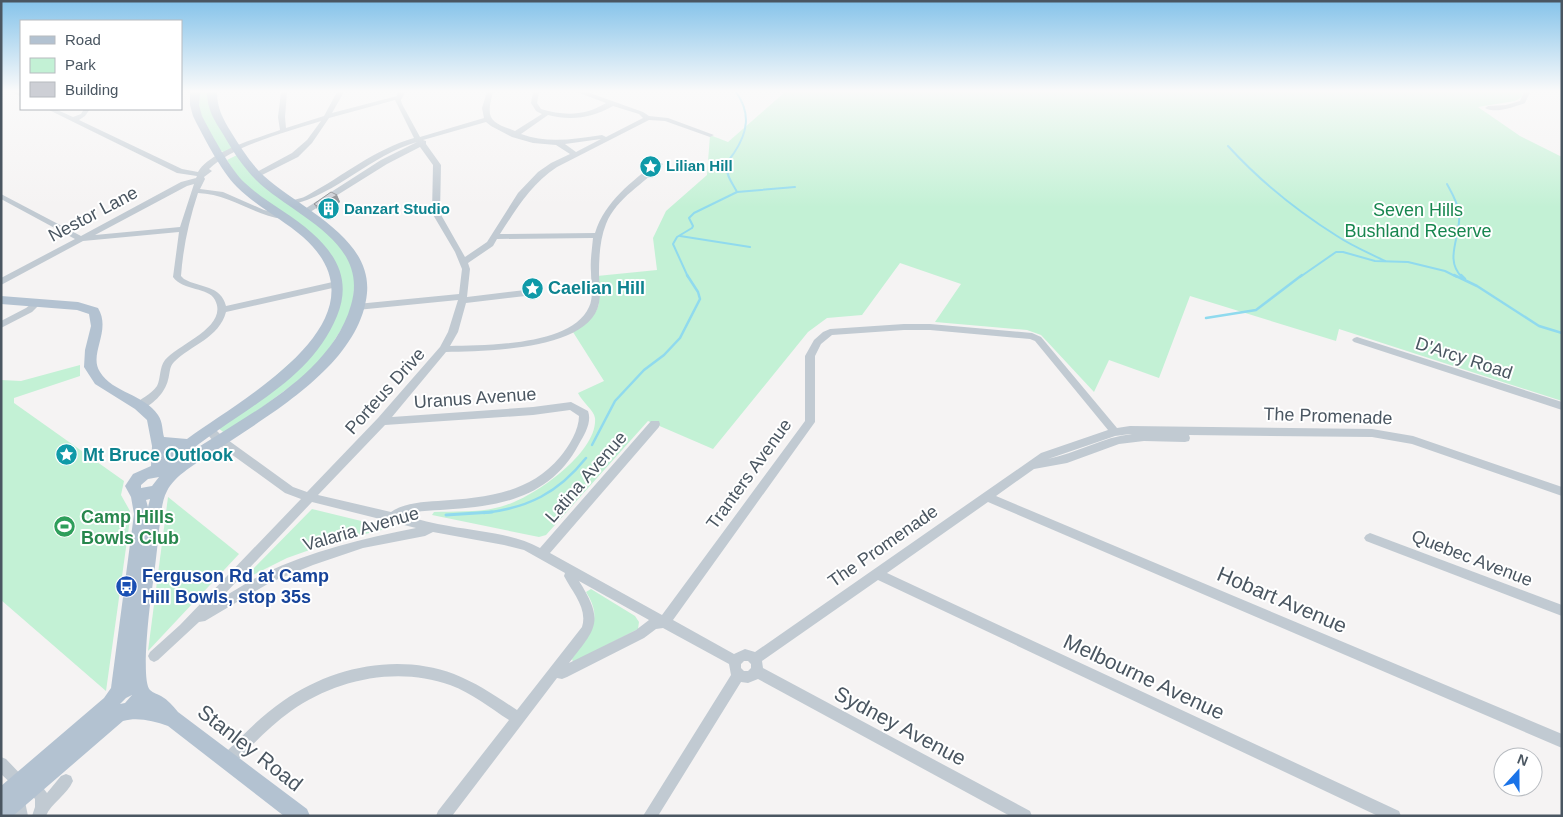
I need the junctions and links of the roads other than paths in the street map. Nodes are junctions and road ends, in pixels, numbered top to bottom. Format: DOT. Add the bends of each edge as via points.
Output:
graph roads {
  1 [pos="94,130"];
  2 [pos="205,130"];
  3 [pos="226,130"];
  4 [pos="289,130"];
  5 [pos="317,130"];
  6 [pos="414,130"];
  7 [pos="454,130"];
  8 [pos="504,130"];
  9 [pos="521,130"];
  10 [pos="625,130"];
  11 [pos="699,130"];
  12 [pos="284,132"];
  13 [pos="515,134"];
  14 [pos="618,134"];
  15 [pos="710,134"];
  16 [pos="420,141"];
  17 [pos="558,143"];
  18 [pos="239,150"];
  19 [pos="576,155"];
  20 [pos="223,158"];
  21 [pos="659,164"];
  22 [pos="257,174"];
  23 [pos="202,177"];
  24 [pos="195,191"];
  25 [pos="215,192"];
  26 [pos="1,196"];
  27 [pos="191,202"];
  28 [pos="291,203"];
  29 [pos="304,212"];
  30 [pos="283,217"];
  31 [pos="183,229"];
  32 [pos="598,235"];
  33 [pos="496,237"];
  34 [pos="81,239"];
  35 [pos="463,262"];
  36 [pos="1,282"];
  37 [pos="338,284"];
  38 [pos="534,292"];
  39 [pos="462,299"];
  40 [pos="1,300"];
  41 [pos="38,302"];
  42 [pos="357,307"];
  43 [pos="222,310"];
  44 [pos="1,325"];
  45 [pos="1357,340"];
  46 [pos="443,349"];
  47 [pos="139,406"];
  48 [pos="1562,406"];
  49 [pos="382,421"];
  50 [pos="655,424"];
  51 [pos="209,430"];
  52 [pos="1115,432"];
  53 [pos="1205,432"];
  54 [pos="158,437"];
  55 [pos="220,441"];
  56 [pos="191,444"];
  57 [pos="1033,464"];
  58 [pos="141,476"];
  59 [pos="161,477"];
  60 [pos="1562,492"];
  61 [pos="140,494"];
  62 [pos="308,497"];
  63 [pos="988,497"];
  64 [pos="394,516"];
  65 [pos="431,526"];
  66 [pos="1370,538"];
  67 [pos="543,553"];
  68 [pos="572,572"];
  69 [pos="877,574"];
  70 [pos="1562,611"];
  71 [pos="664,622"];
  72 [pos="184,629"];
  73 [pos="154,656"];
  74 [pos="755,665"];
  75 [pos="737,668"];
  76 [pos="556,672"];
  77 [pos="127,700"];
  78 [pos="519,719"];
  79 [pos="1562,741"];
  80 [pos="228,760"];
  81 [pos="1,764"];
  82 [pos="66,781"];
  83 [pos="19,797"];
  84 [pos="41,811"];
  85 [pos="1,813"];
  86 [pos="655,814"];
  87 [pos="300,816"];
  88 [pos="443,816"];
  89 [pos="1025,816"];
  90 [pos="1394,816"];
  1 -- 23 [label="street" via="180,171"];
  2 -- 20 [label="main road"];
  3 -- 18 [label="main road"];
  4 -- 12 [label="street"];
  5 -- 22 [label="street" via="296,154"];
  6 -- 16 [label="street, Porteus Drive"];
  7 -- 16 [label="street"];
  8 -- 13 [label="street"];
  9 -- 13 [label="street"];
  10 -- 14 [label="street"];
  11 -- 15 [label="street"];
  12 -- 18 [label="street"];
  13 -- 17 [label="street" via="536,142"];
  14 -- 17 [label="street"];
  14 -- 19 [label="street"];
  16 -- 28 [label="street" via="372,159 309,198"];
  16 -- 29 [label="street"];
  16 -- 35 [label="street, Porteus Drive" via="436,160 439,169 436,213"];
  17 -- 19 [label="street"];
  18 -- 20 [label="street"];
  18 -- 22 [label="main road"];
  19 -- 33 [label="street" via="541,174 521,195"];
  20 -- 23 [label="street"];
  20 -- 30 [label="main road" via="240,183"];
  21 -- 32 [label="street" via="622,195"];
  22 -- 28 [label="main road"];
  23 -- 24 [label="street"];
  23 -- 34 [label="street, Nestor Lane"];
  24 -- 25 [label="street"];
  24 -- 27 [label="street"];
  25 -- 27 [label="street"];
  25 -- 30 [label="street" via="271,216"];
  26 -- 34 [label="street"];
  27 -- 31 [label="street"];
  28 -- 29 [label="main road"];
  29 -- 42 [label="main road" via="343,241 356,261 362,285"];
  30 -- 37 [label="main road" via="323,250 334,268"];
  31 -- 34 [label="street"];
  31 -- 43 [label="street" via="178,279 212,292 219,298"];
  32 -- 33 [label="street"];
  32 -- 46 [label="street" via="594,308 579,325 559,336 533,343"];
  33 -- 35 [label="street"];
  34 -- 36 [label="street, Nestor Lane"];
  35 -- 39 [label="street, Porteus Drive" via="466,278"];
  37 -- 43 [label="street"];
  37 -- 51 [label="main road" via="332,317 313,346 276,382"];
  38 -- 39 [label="street"];
  39 -- 42 [label="street"];
  39 -- 46 [label="street, Porteus Drive" via="453,332"];
  40 -- 41 [label="main road"];
  41 -- 44 [label="street"];
  41 -- 47 [label="main road" via="94,311 98,322 92,370 103,383"];
  42 -- 55 [label="main road" via="342,338 315,372"];
  43 -- 47 [label="street" via="206,336 169,361 161,387"];
  45 -- 48 [label="street, D'Arcy Road"];
  46 -- 49 [label="street, Porteus Drive"];
  47 -- 54 [label="main road" via="153,417"];
  49 -- 62 [label="street, Porteus Drive"];
  49 -- 64 [label="street, Uranus Avenue" via="571,406 584,414 585,420 571,450 558,467 539,483 515,496 492,502 423,507 398,512"];
  50 -- 67 [label="street, Latina Avenue"];
  51 -- 55 [label="street"];
  51 -- 56 [label="main road"];
  52 -- 53 [label="street, The Promenade" via="1144,429"];
  52 -- 57 [label="street, The Promenade" via="1044,456"];
  52 -- 71 [label="street, Tranters Avenue" via="1038,339 1032,336 930,327 836,330 822,337 810,356 810,422"];
  53 -- 57 [label="street, The Promenade" via="1194,438 1120,440 1048,464"];
  53 -- 60 [label="street, The Promenade" via="1390,435"];
  54 -- 56 [label="main road" via="169,444"];
  54 -- 58 [label="main road" via="151,440"];
  54 -- 59 [label="main road"];
  55 -- 59 [label="main road"];
  55 -- 62 [label="street" via="289,490"];
  56 -- 59 [label="main road"];
  57 -- 63 [label="street, The Promenade"];
  58 -- 59 [label="main road"];
  58 -- 61 [label="main road" via="133,487"];
  59 -- 61 [label="main road" via="150,493"];
  59 -- 77 [label="main road" via="139,626 139,681"];
  61 -- 77 [label="main road" via="138,500 142,514 120,681"];
  62 -- 64 [label="street"];
  62 -- 72 [label="street, Porteus Drive"];
  63 -- 69 [label="street, The Promenade"];
  63 -- 79 [label="street, Hobart Avenue"];
  64 -- 65 [label="street"];
  65 -- 67 [label="street, Valaria Avenue" via="504,540"];
  65 -- 72 [label="street, Valaria Avenue" via="425,531 342,550 267,578"];
  66 -- 70 [label="street, Quebec Avenue"];
  67 -- 68 [label="street, Valaria Avenue"];
  68 -- 71 [label="street, Valaria Avenue"];
  68 -- 76 [label="street" via="570,576 590,611 591,623"];
  69 -- 74 [label="street, The Promenade"];
  69 -- 90 [label="street, Melbourne Avenue"];
  71 -- 75 [label="street"];
  71 -- 76 [label="street, Tranters Avenue" via="653,624 640,634 562,673"];
  72 -- 73 [label="street, Porteus Drive"];
  74 -- 75 [label="street" via="748,677"];
  74 -- 75 [label="street" via="744,655"];
  74 -- 89 [label="street, Sydney Avenue"];
  75 -- 86 [label="street"];
  76 -- 78 [label="street"];
  77 -- 80 [label="main road, Stanley Road" via="172,718"];
  77 -- 83 [label="main road"];
  78 -- 80 [label="street" via="455,680 433,672 386,670 361,674 304,695 258,730"];
  78 -- 88 [label="street"];
  80 -- 87 [label="main road, Stanley Road"];
  81 -- 83 [label="street"];
  82 -- 84 [label="street"];
  83 -- 84 [label="street" via="42,796"];
  83 -- 85 [label="main road"];
}
